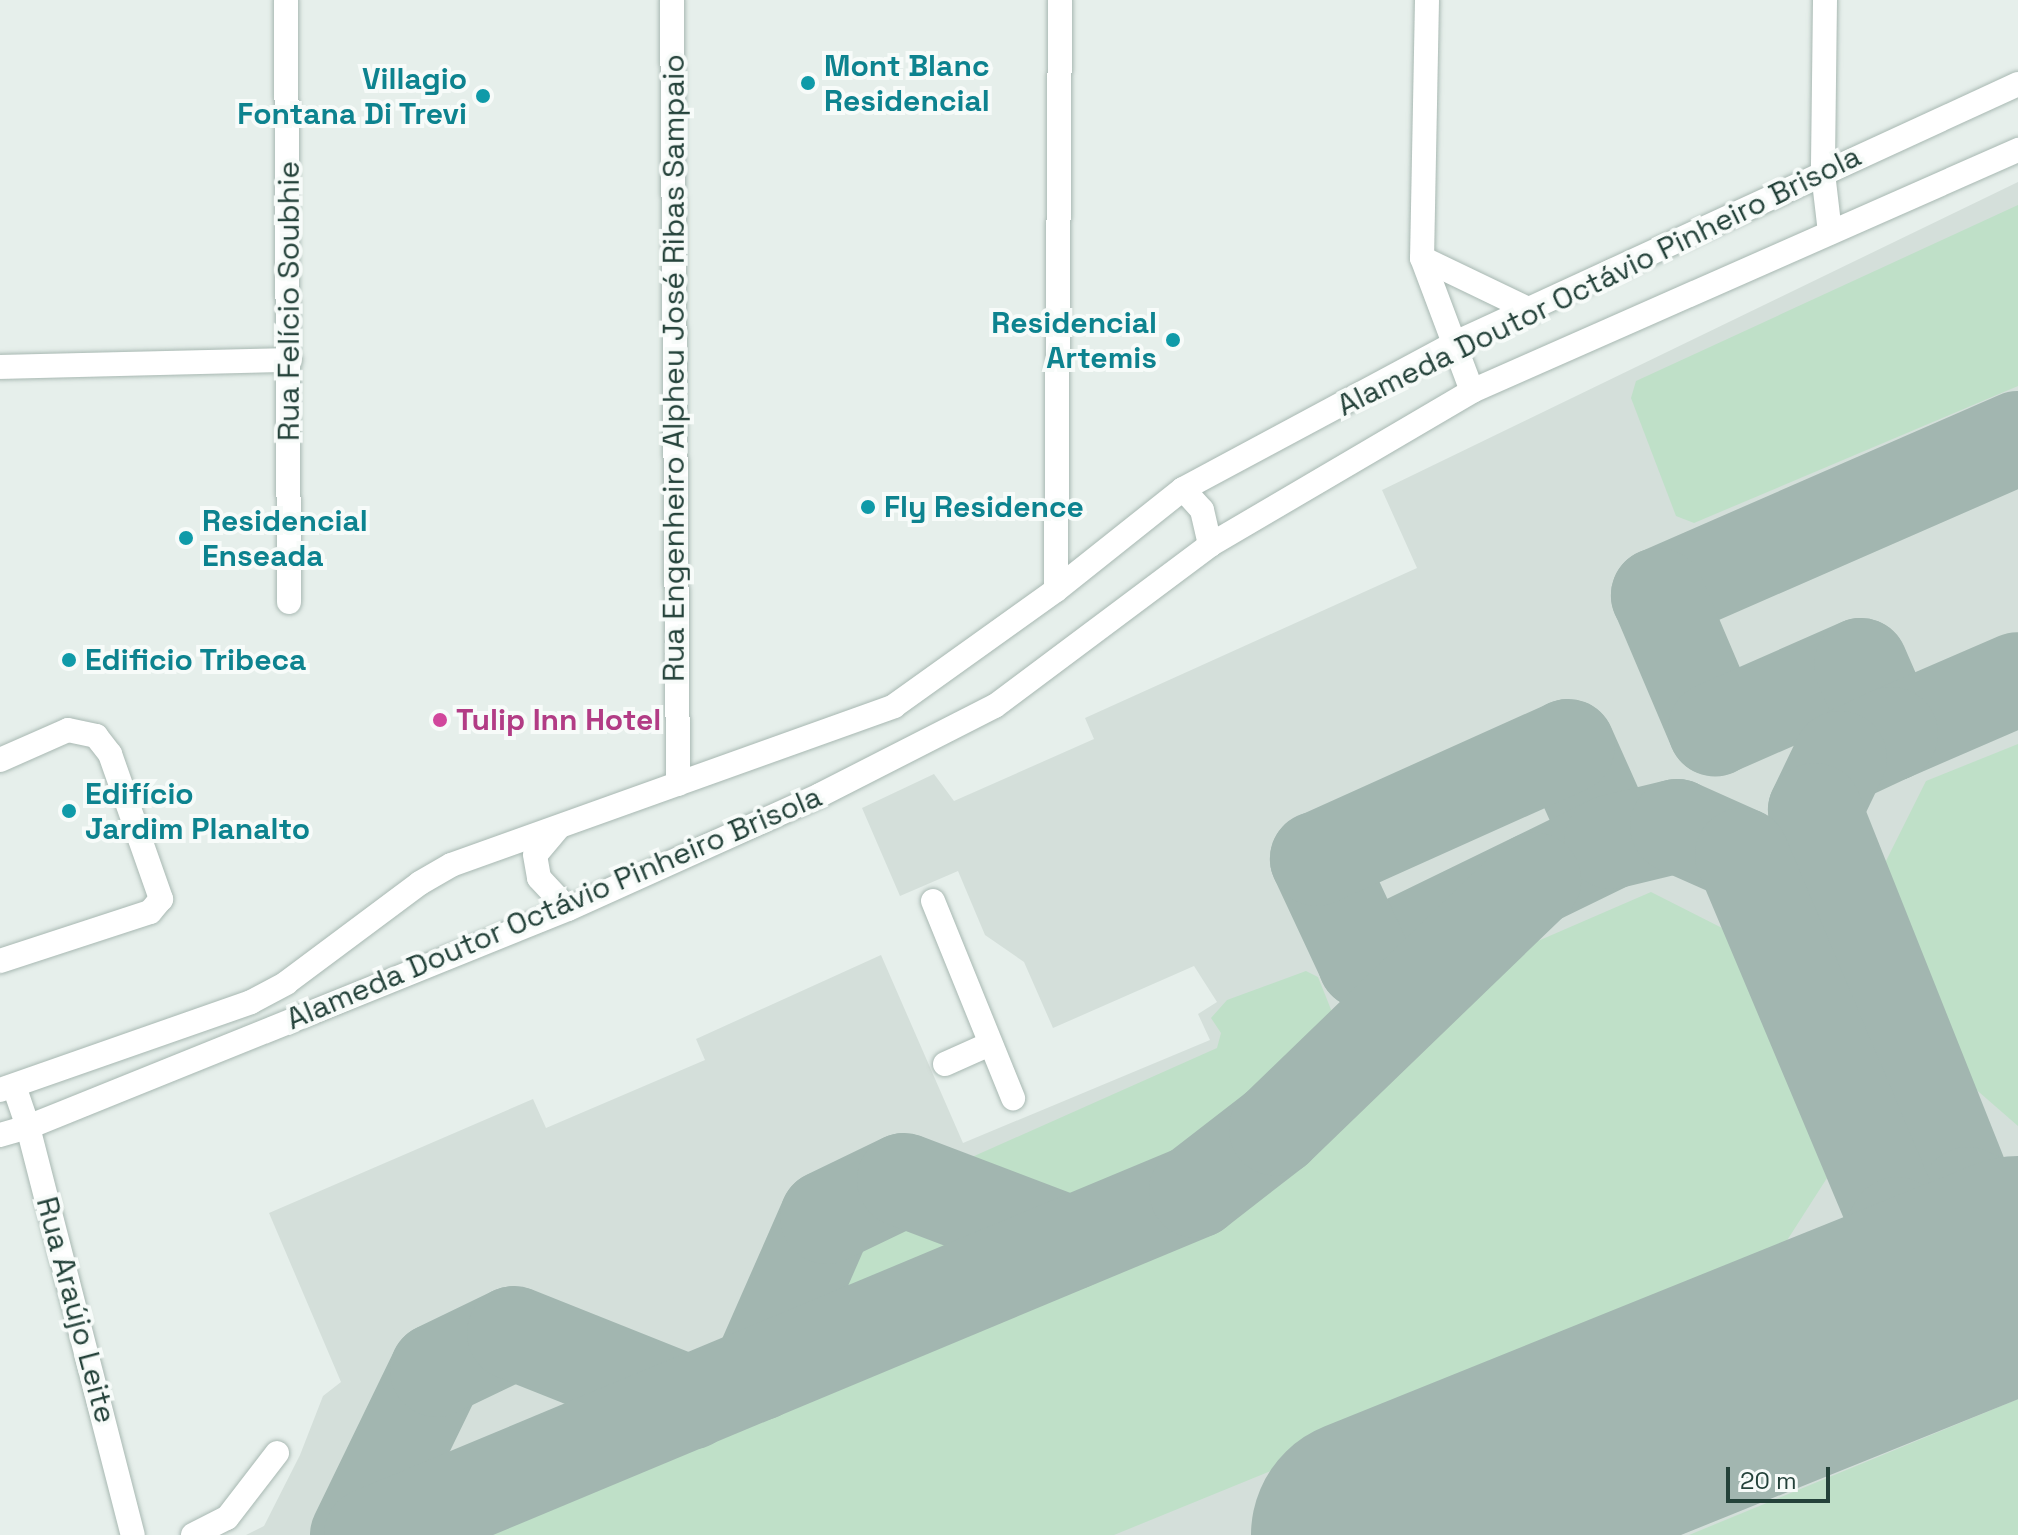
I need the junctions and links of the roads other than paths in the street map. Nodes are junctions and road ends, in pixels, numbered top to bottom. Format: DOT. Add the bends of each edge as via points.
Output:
graph roads {
  1 [pos="286,0"];
  2 [pos="672,0"];
  3 [pos="1060,0"];
  4 [pos="1427,0"];
  5 [pos="1825,0"];
  6 [pos="2018,84"];
  7 [pos="2018,150"];
  8 [pos="1823,173"];
  9 [pos="1830,233"];
  10 [pos="1422,258"];
  11 [pos="1532,311"];
  12 [pos="1453,344"];
  13 [pos="290,360"];
  14 [pos="0,367"];
  15 [pos="1472,391"];
  16 [pos="1183,489"];
  17 [pos="1210,545"];
  18 [pos="1056,590"];
  19 [pos="289,602"];
  20 [pos="0,760"];
  21 [pos="678,784"];
  22 [pos="559,826"];
  23 [pos="933,901"];
  24 [pos="568,909"];
  25 [pos="0,961"];
  26 [pos="990,1044"];
  27 [pos="945,1064"];
  28 [pos="7,1088"];
  29 [pos="1013,1098"];
  30 [pos="28,1127"];
  31 [pos="0,1135"];
  32 [pos="277,1453"];
  33 [pos="133,1535"];
  34 [pos="193,1535"];
  1 -- 13 [label="street, Rua Felício Soubhie"];
  2 -- 21 [label="street, Rua Engenheiro Alpheu José Ribas Sampaio"];
  3 -- 18 [label="street"];
  4 -- 10 [label="street"];
  5 -- 8 [label="street"];
  6 -- 8 [label="street, Alameda Doutor Octávio Pinheiro Brisola"];
  7 -- 9 [label="street, Alameda Doutor Octávio Pinheiro Brisola"];
  8 -- 9 [label="street"];
  8 -- 11 [label="street, Alameda Doutor Octávio Pinheiro Brisola"];
  9 -- 15 [label="street, Alameda Doutor Octávio Pinheiro Brisola"];
  10 -- 11 [label="street"];
  10 -- 12 [label="street"];
  11 -- 12 [label="street, Alameda Doutor Octávio Pinheiro Brisola"];
  12 -- 15 [label="street"];
  12 -- 16 [label="street, Alameda Doutor Octávio Pinheiro Brisola"];
  13 -- 14 [label="street"];
  13 -- 19 [label="street, Rua Felício Soubhie"];
  15 -- 17 [label="street, Alameda Doutor Octávio Pinheiro Brisola"];
  16 -- 17 [label="street" via="1202,510"];
  16 -- 18 [label="street, Alameda Doutor Octávio Pinheiro Brisola"];
  17 -- 24 [label="street, Alameda Doutor Octávio Pinheiro Brisola" via="995,706 820,795"];
  18 -- 21 [label="street, Alameda Doutor Octávio Pinheiro Brisola" via="894,706"];
  20 -- 25 [label="street" via="68,730 96,736 110,754 161,899 150,912"];
  21 -- 22 [label="street, Alameda Doutor Octávio Pinheiro Brisola"];
  22 -- 24 [label="street" via="535,855 539,878"];
  22 -- 28 [label="street, Alameda Doutor Octávio Pinheiro Brisola" via="441,871 286,983 251,1002"];
  23 -- 26 [label="street"];
  24 -- 30 [label="street, Alameda Doutor Octávio Pinheiro Brisola"];
  26 -- 27 [label="street"];
  26 -- 29 [label="street"];
  28 -- 30 [label="street, Rua Araújo Leite"];
  30 -- 31 [label="street, Alameda Doutor Octávio Pinheiro Brisola"];
  30 -- 33 [label="street, Rua Araújo Leite"];
  32 -- 34 [label="street" via="227,1518"];
}
